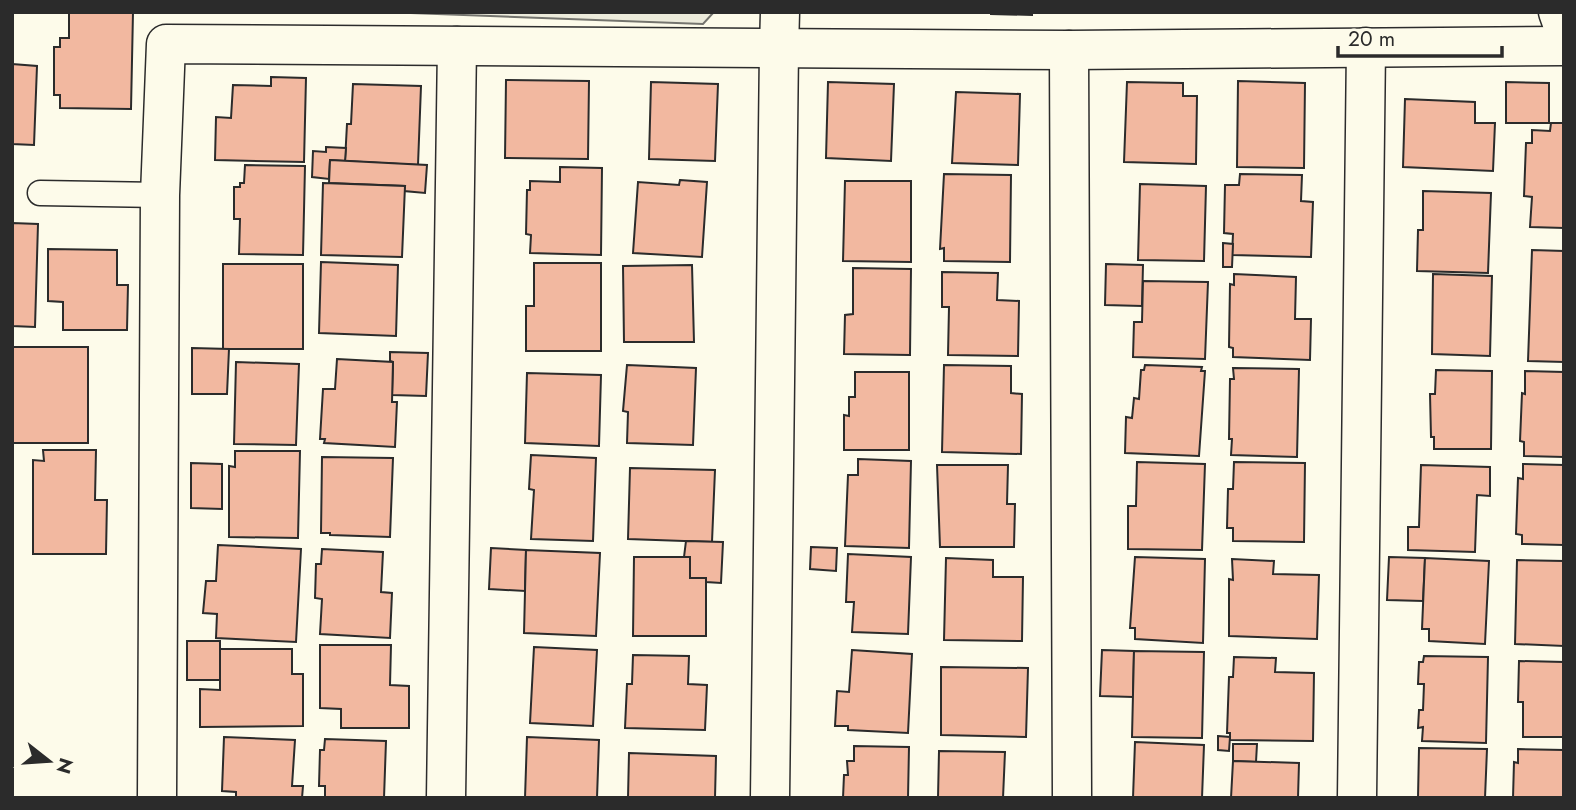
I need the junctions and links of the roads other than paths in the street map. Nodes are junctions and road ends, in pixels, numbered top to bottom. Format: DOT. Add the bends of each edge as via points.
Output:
graph roads {
  1 [pos="1558,12"];
  2 [pos="1564,29"];
  3 [pos="779,30"];
  4 [pos="457,46"];
  5 [pos="1564,46"];
  6 [pos="1366,47"];
  7 [pos="1069,50"];
  8 [pos="40,192"];
  9 [pos="160,195"];
  10 [pos="157,798"];
  11 [pos="446,798"];
  12 [pos="770,798"];
  13 [pos="1072,798"];
  14 [pos="1357,798"];
  1 -- 2 [label="street"];
  3 -- 4 [label="street"];
  3 -- 7 [label="street"];
  3 -- 12 [label="street"];
  4 -- 9 [label="street" via="166,44"];
  4 -- 11 [label="street"];
  5 -- 6 [label="street"];
  6 -- 7 [label="street"];
  6 -- 14 [label="street"];
  7 -- 13 [label="street"];
  8 -- 9 [label="lane"];
  9 -- 10 [label="street"];
}
